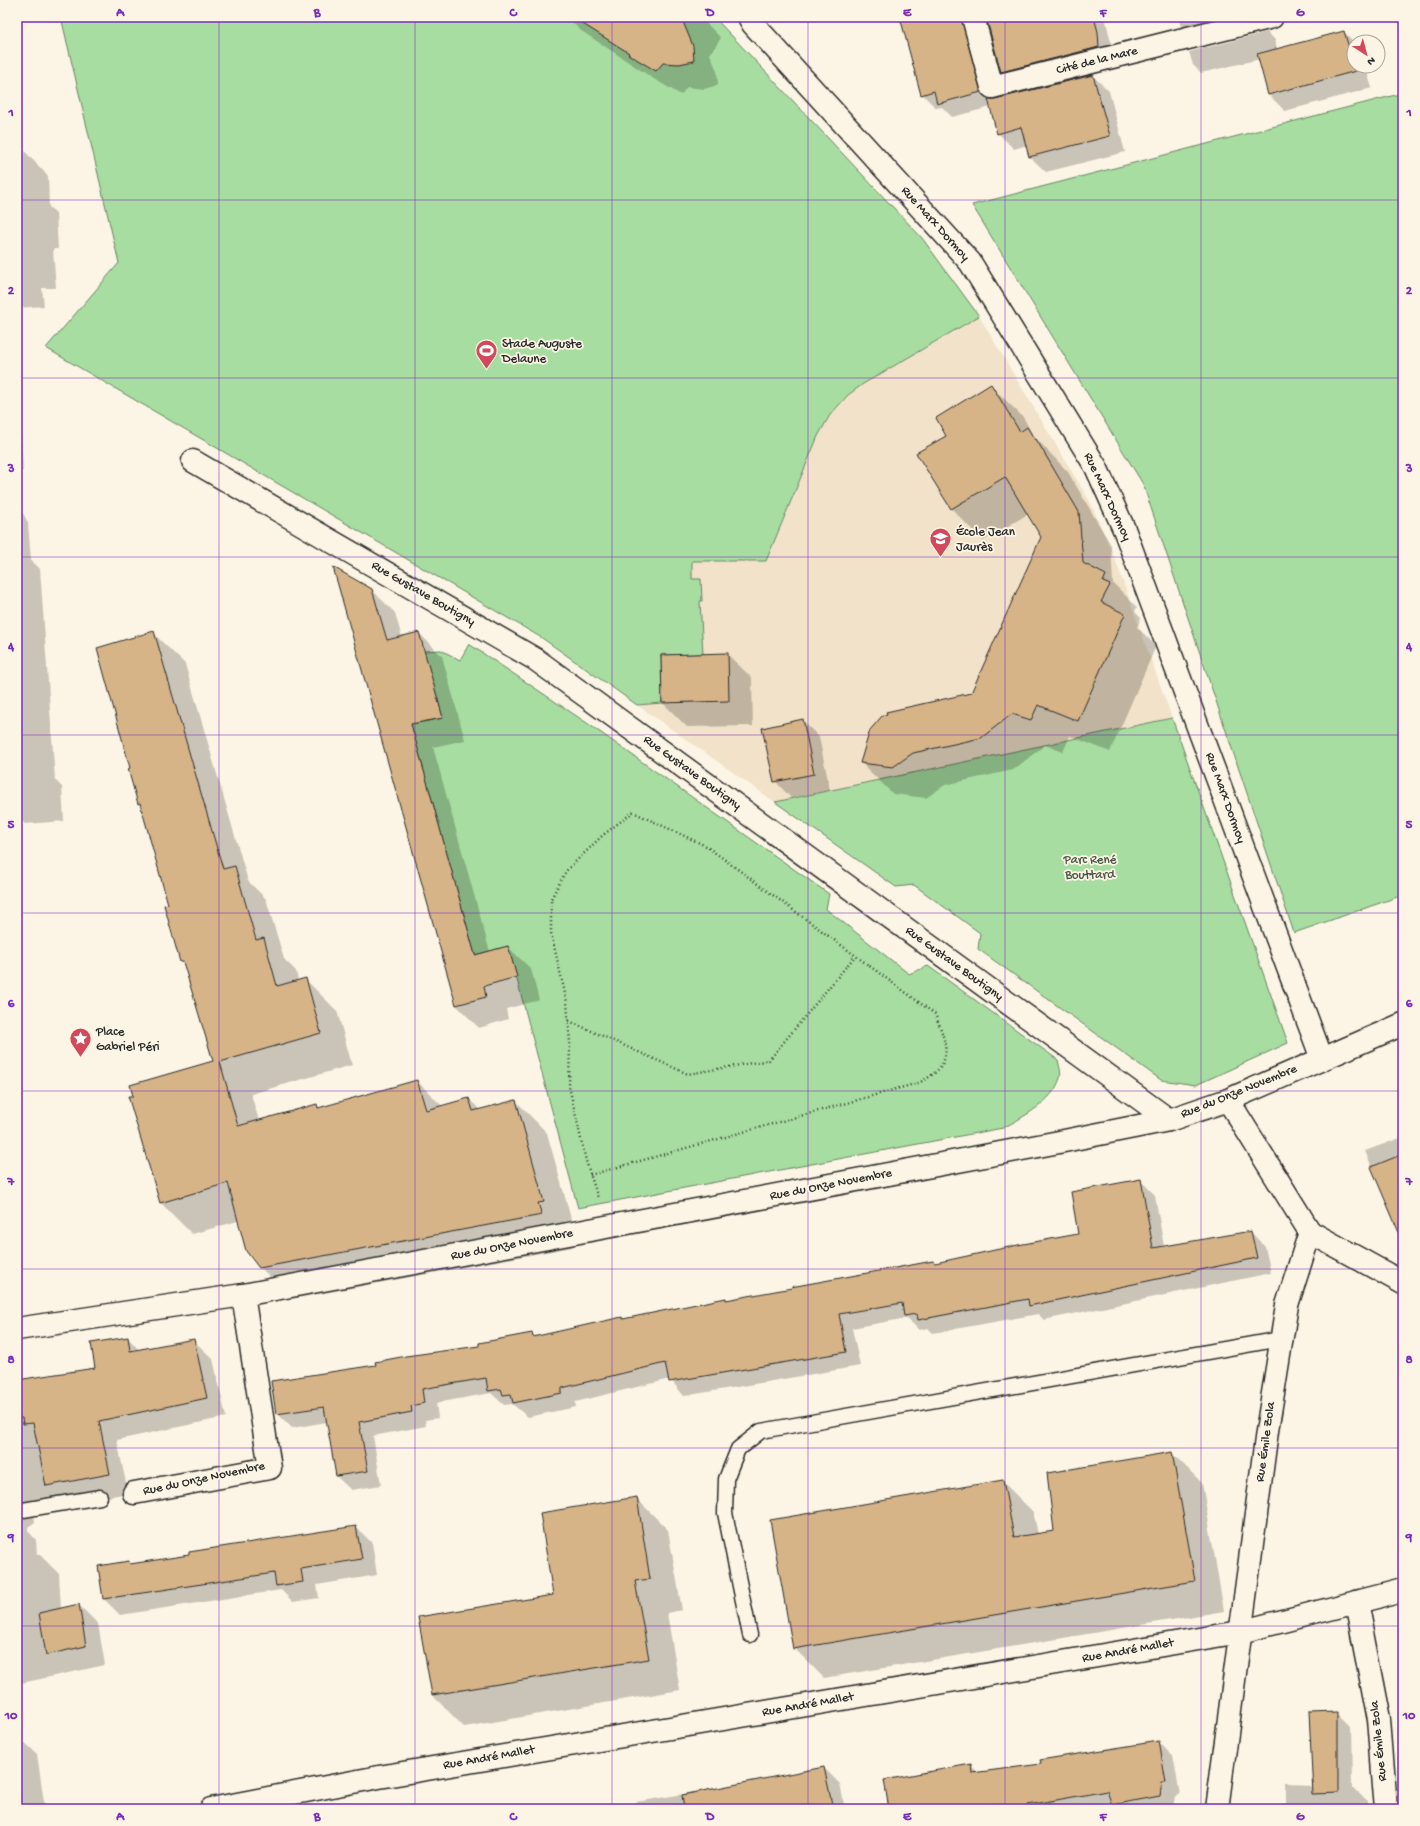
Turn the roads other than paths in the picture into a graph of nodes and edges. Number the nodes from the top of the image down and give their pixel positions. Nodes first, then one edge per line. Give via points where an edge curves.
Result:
1 (749, 17) edge
2 (973, 17) edge
3 (1272, 17) edge
4 (193, 461) dead end
5 (1403, 1024) edge
6 (1322, 1059) junction
7 (1228, 1100) junction
8 (1169, 1120) junction
9 (1310, 1232) junction
10 (1403, 1283) edge
11 (243, 1295) junction
12 (17, 1329) edge
13 (1281, 1339) junction
14 (134, 1493) dead end
15 (100, 1497) dead end
16 (17, 1511) edge
17 (1403, 1590) edge
18 (1356, 1602) junction
19 (1240, 1632) junction
20 (750, 1635) dead end
21 (211, 1809) edge
22 (1217, 1809) edge
23 (1386, 1809) edge

1 - 6 street, Rue Marx Dormoy via 758,30 970,262 1096,467 1124,529
2 - 3 street, Cité de la Mare via 992,87
4 - 8 street, Rue Gustave Boutigny via 535,659
5 - 6 street, Rue du Onze Novembre
6 - 7 street, Rue du Onze Novembre
7 - 8 street, Rue du Onze Novembre
7 - 9 street
8 - 11 street, Rue du Onze Novembre
9 - 10 street
9 - 13 street, Rue Émile Zola via 1287,1305
11 - 12 street, Rue du Onze Novembre
11 - 14 street, Rue du Onze Novembre via 270,1468
13 - 19 street, Rue Émile Zola
13 - 20 lane via 761,1431 738,1450 726,1479 725,1513
15 - 16 lane
17 - 18 street, Rue André Mallet
18 - 19 street, Rue André Mallet
18 - 23 street, Rue Émile Zola via 1378,1720
19 - 21 street, Rue André Mallet via 379,1777
19 - 22 street, Rue Émile Zola

